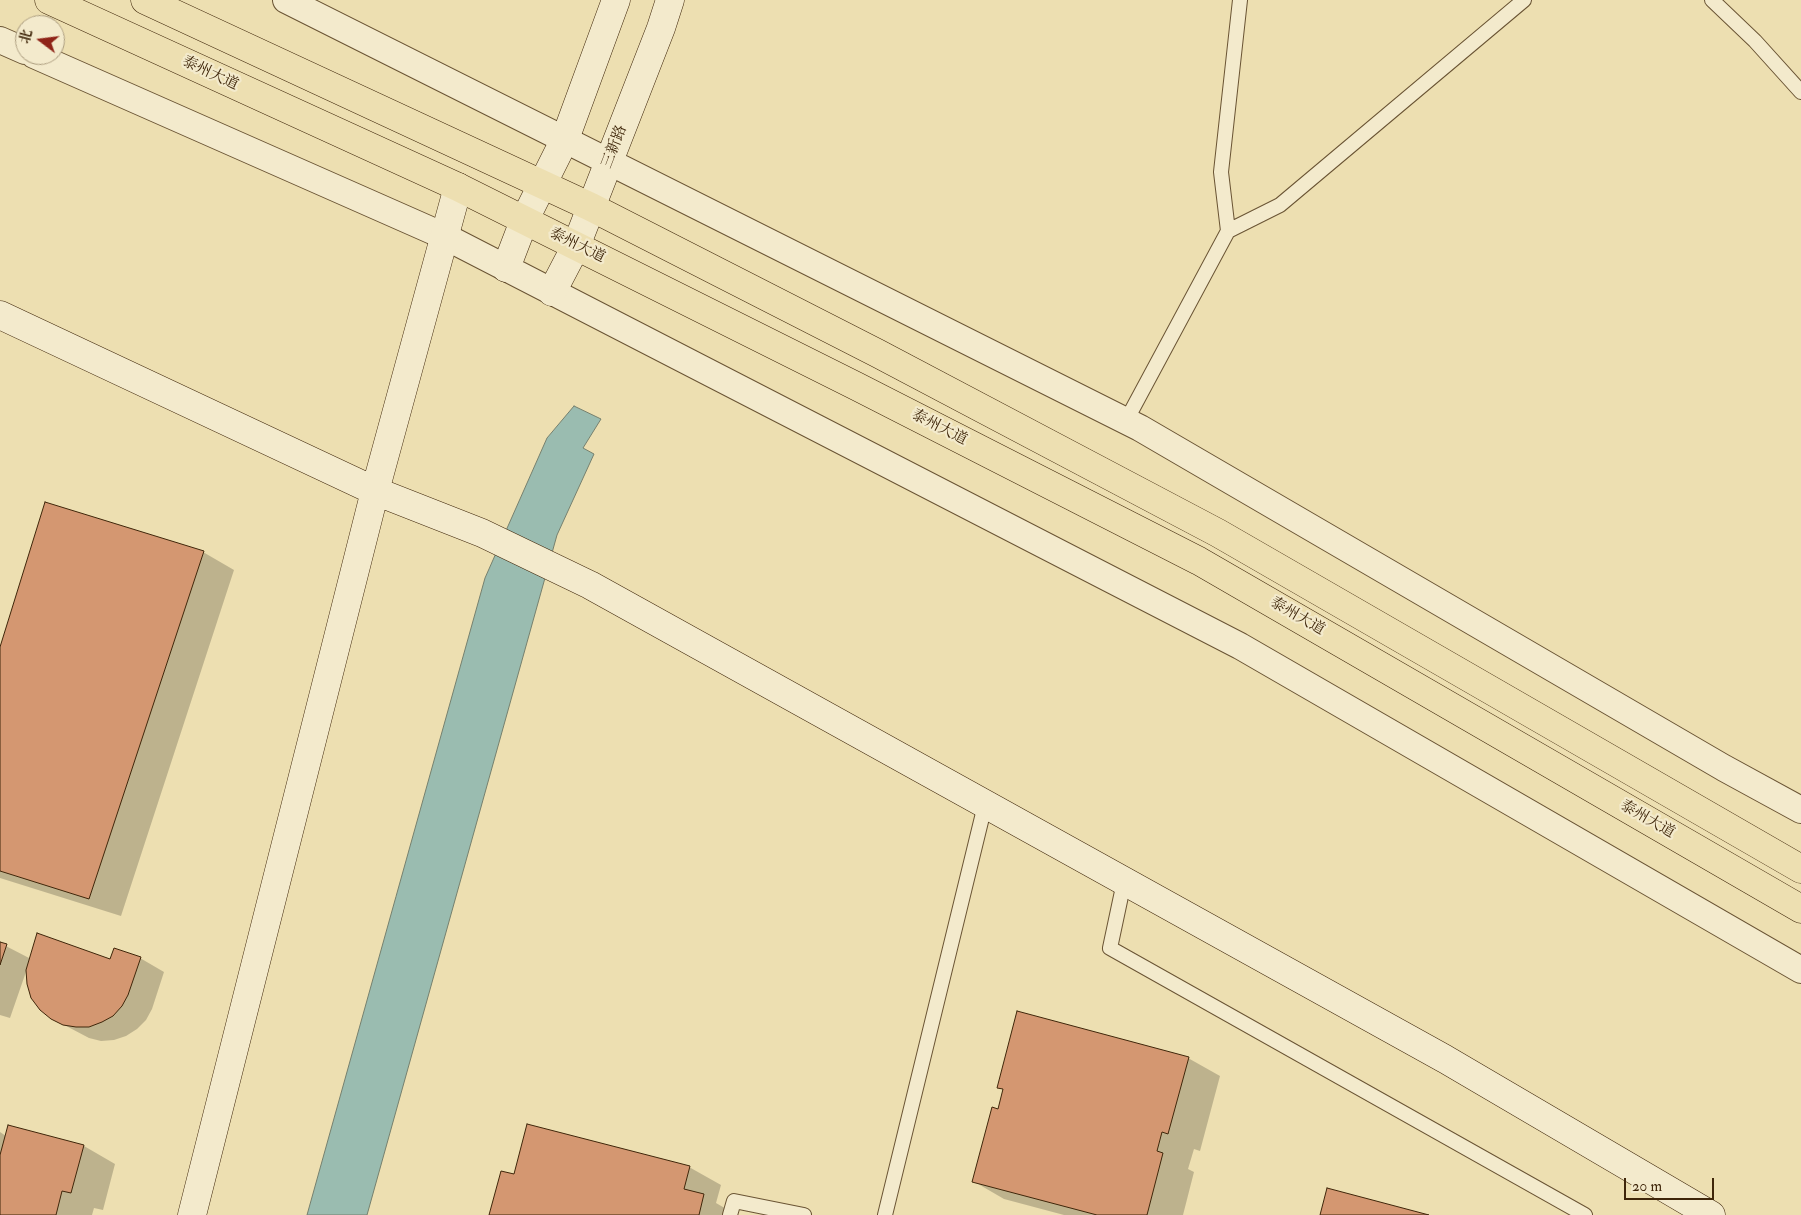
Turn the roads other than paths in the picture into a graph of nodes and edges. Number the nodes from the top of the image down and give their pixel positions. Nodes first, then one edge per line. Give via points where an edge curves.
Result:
1 (49, 0) edge
2 (145, 0) edge
3 (286, 0) edge
4 (616, 0) edge
5 (670, 0) edge
6 (1240, 0) edge
7 (1524, 0) edge
8 (1712, 0) edge
9 (0, 40) edge
10 (15, 47) edge
11 (57, 65) edge
12 (1801, 92) edge
13 (565, 139) junction
14 (609, 161) junction
15 (541, 184) junction
16 (458, 187) junction
17 (591, 207) junction
18 (524, 220) junction
19 (1228, 231) junction
20 (444, 236) junction
21 (576, 246) junction
22 (506, 268) junction
23 (552, 292) junction
24 (0, 315) edge
25 (1126, 421) junction
26 (375, 491) junction
27 (984, 805) junction
28 (1801, 810) edge
29 (1801, 869) edge
30 (1124, 882) junction
31 (1801, 909) edge
32 (1801, 970) edge
33 (192, 1215) edge
34 (730, 1215) edge
35 (804, 1215) edge
36 (885, 1215) edge
37 (1585, 1215) edge
38 (1711, 1215) edge

1 - 16 highway, 泰州大道
2 - 15 highway
3 - 13 street
4 - 13 street
5 - 14 street, 三新路
6 - 19 lane via 1221,172
7 - 19 lane via 1280,205
8 - 12 lane
9 - 10 street
11 - 20 street
13 - 14 street
13 - 15 street
14 - 17 street, 三新路
14 - 25 street
15 - 17 highway
15 - 18 street
16 - 18 highway, 泰州大道
16 - 20 street
17 - 21 street, 三新路
17 - 29 highway via 1218,533
18 - 21 highway, 泰州大道
18 - 22 street
19 - 25 lane
20 - 22 street
20 - 26 street
21 - 23 street, 三新路
21 - 31 highway, 泰州大道 via 1199,561
22 - 23 street
23 - 32 street via 1240,646
24 - 26 street
25 - 28 street
26 - 27 street via 482,532 590,586
26 - 33 street
27 - 30 street
27 - 36 lane
30 - 37 lane via 1110,948
30 - 38 street via 1445,1059
34 - 35 lane via 734,1201

